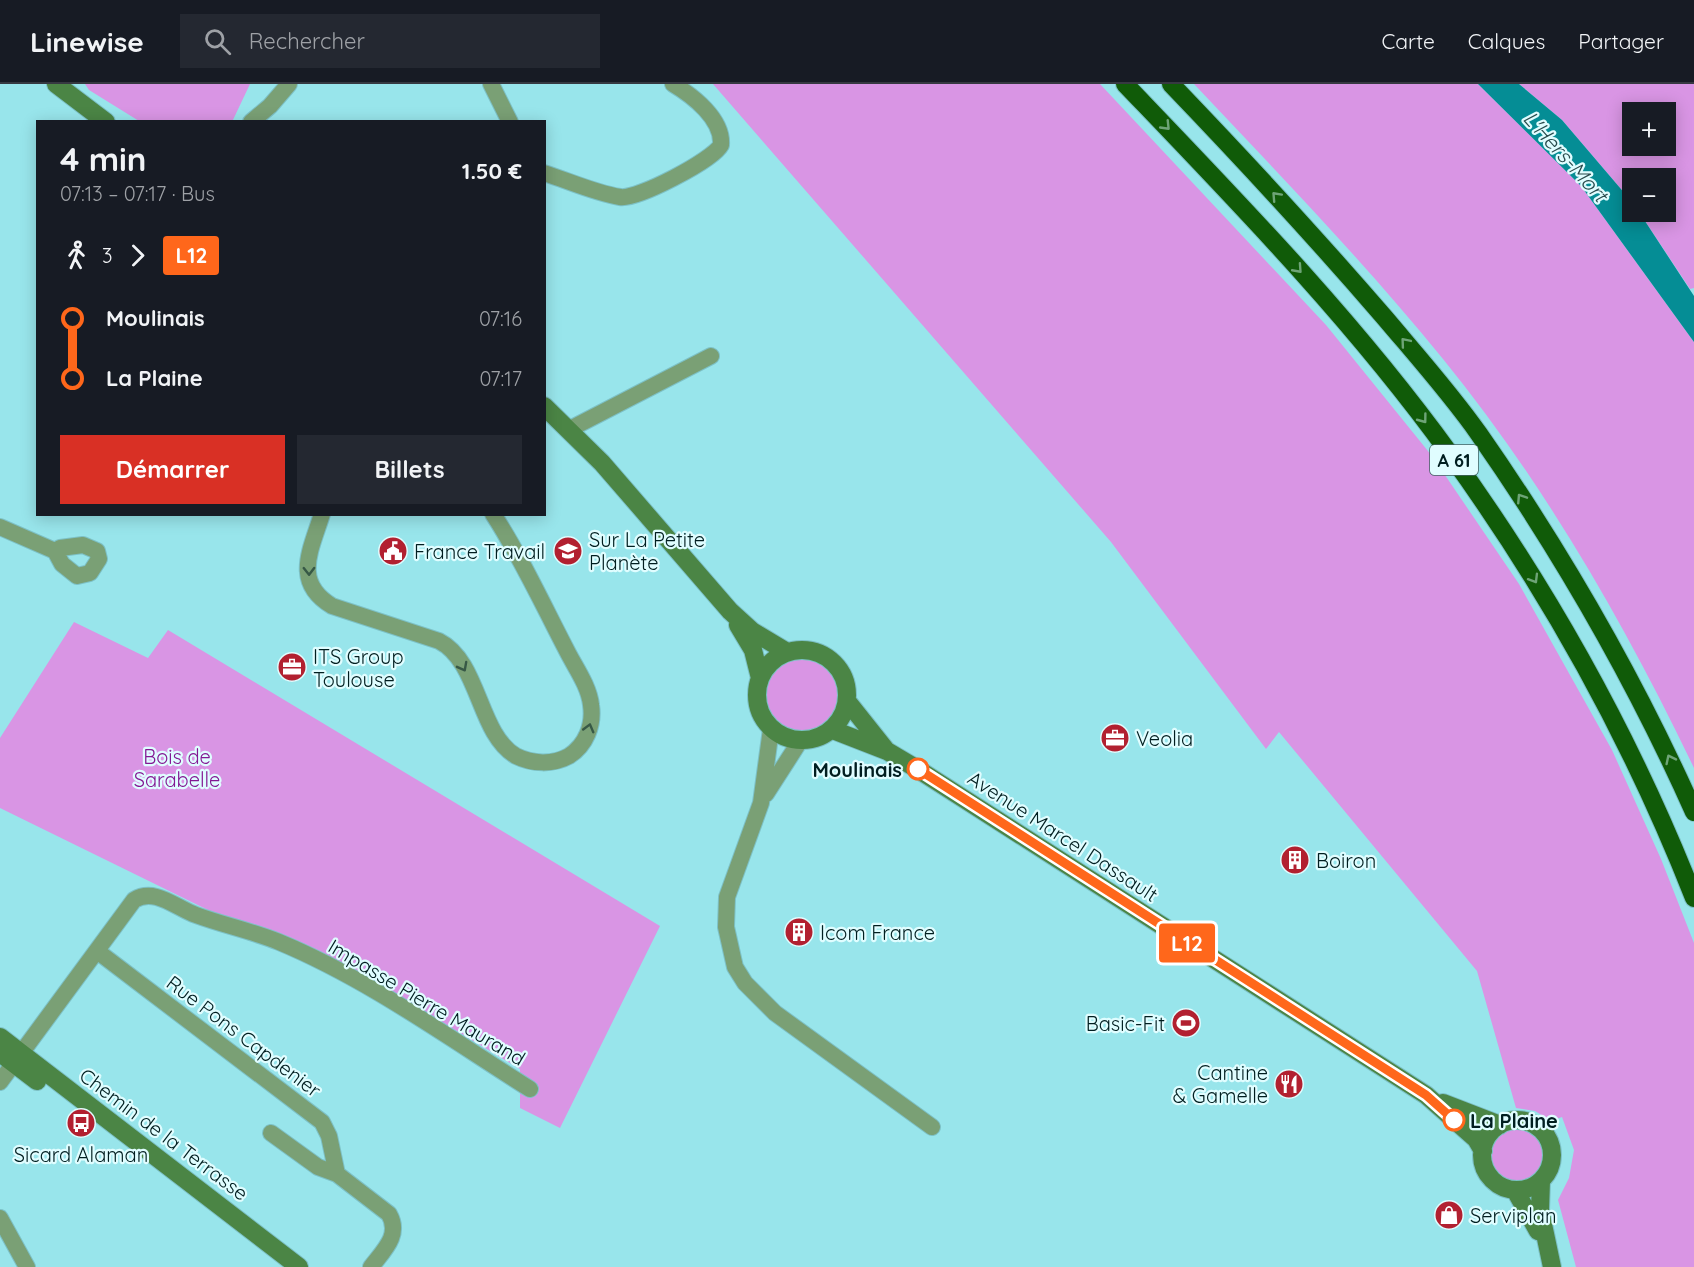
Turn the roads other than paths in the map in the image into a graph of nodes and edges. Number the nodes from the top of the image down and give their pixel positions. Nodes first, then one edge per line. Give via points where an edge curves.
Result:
1 (56, 84) edge
2 (289, 84) edge
3 (491, 84) edge
4 (672, 84) edge
5 (1125, 84) edge
6 (1171, 84) edge
7 (267, 114) edge
8 (103, 120) edge
9 (509, 120) edge
10 (546, 174) edge
11 (711, 356) dead end
12 (546, 408) edge
13 (570, 429) junction
14 (321, 516) edge
15 (494, 516) edge
16 (0, 527) edge
17 (54, 551) dead end
18 (730, 611) junction
19 (787, 652) junction
20 (760, 678) junction
21 (848, 701) junction
22 (771, 729) junction
23 (832, 730) junction
24 (800, 741) junction
25 (887, 751) junction
26 (761, 803) junction
27 (1694, 812) edge
28 (1694, 898) edge
29 (97, 951) junction
30 (0, 1037) edge
31 (12, 1057) edge
32 (0, 1082) edge
33 (530, 1089) dead end
34 (1426, 1095) junction
35 (1500, 1125) junction
36 (932, 1127) dead end
37 (271, 1132) dead end
38 (1483, 1151) junction
39 (337, 1174) junction
40 (1541, 1181) junction
41 (1515, 1190) junction
42 (0, 1218) edge
43 (1546, 1249) junction
44 (27, 1267) edge
45 (282, 1267) edge
46 (299, 1267) edge
47 (371, 1267) edge
48 (1552, 1267) edge

1 - 8 street
2 - 7 street
3 - 9 street
4 - 10 street via 711,117 720,133 721,145 715,154 634,196 619,197
5 -> 28 highway, A 61 via 1340,315 1449,453 1515,548 1589,675 1655,805
27 -> 6 highway, A 61 via 1601,627 1478,433 1327,250
11 - 13 street
12 - 13 street, Avenue Marcel Dassault
13 - 18 street, Avenue Marcel Dassault
14 -> 15 street via 306,571 318,597 332,606 444,644 459,659 498,737 510,752 526,760 554,762 567,757 585,739 591,722 591,704
16 - 17 street
18 - 19 street, Avenue Marcel Dassault via 752,631
18 - 20 street, Avenue Marcel Dassault via 753,651
19 - 20 street via 766,667
19 - 21 street, Avenue Marcel Dassault via 813,651 828,658 840,670
20 - 22 street, Avenue Marcel Dassault via 757,705
21 - 23 street via 843,717
21 - 25 street, Avenue Marcel Dassault
22 - 24 street via 784,738
22 - 26 street
23 - 24 street via 818,739
23 - 25 street, Avenue Marcel Dassault
24 - 26 street
25 - 34 street, Avenue Marcel Dassault
26 - 36 street via 727,897 726,927 735,967 775,1013
29 - 31 street
29 - 33 street, Impasse Pierre Maurand via 134,900 152,894 195,915 279,942 359,982
29 - 39 street, Rue Pons Capdenier via 322,1122
30 - 31 street, Chemin de la Terrasse
31 - 32 street
31 - 45 street, Chemin de la Terrasse
31 - 46 street, Chemin de la Terrasse
34 - 35 street, Avenue Marcel Dassault
34 - 38 street, Avenue Marcel Dassault via 1476,1139
35 - 38 street via 1487,1138
35 - 40 street, Avenue Marcel Dassault via 1521,1120 1532,1123 1548,1138 1552,1161
37 - 39 street via 318,1167
38 - 41 street, Avenue Marcel Dassault via 1485,1171 1503,1187
39 - 47 street via 389,1214 394,1223 394,1235
40 - 41 street
40 - 43 street, Avenue Marcel Dassault via 1540,1210
41 - 43 street, Avenue Marcel Dassault
42 - 44 street
43 - 48 street, Avenue Marcel Dassault

